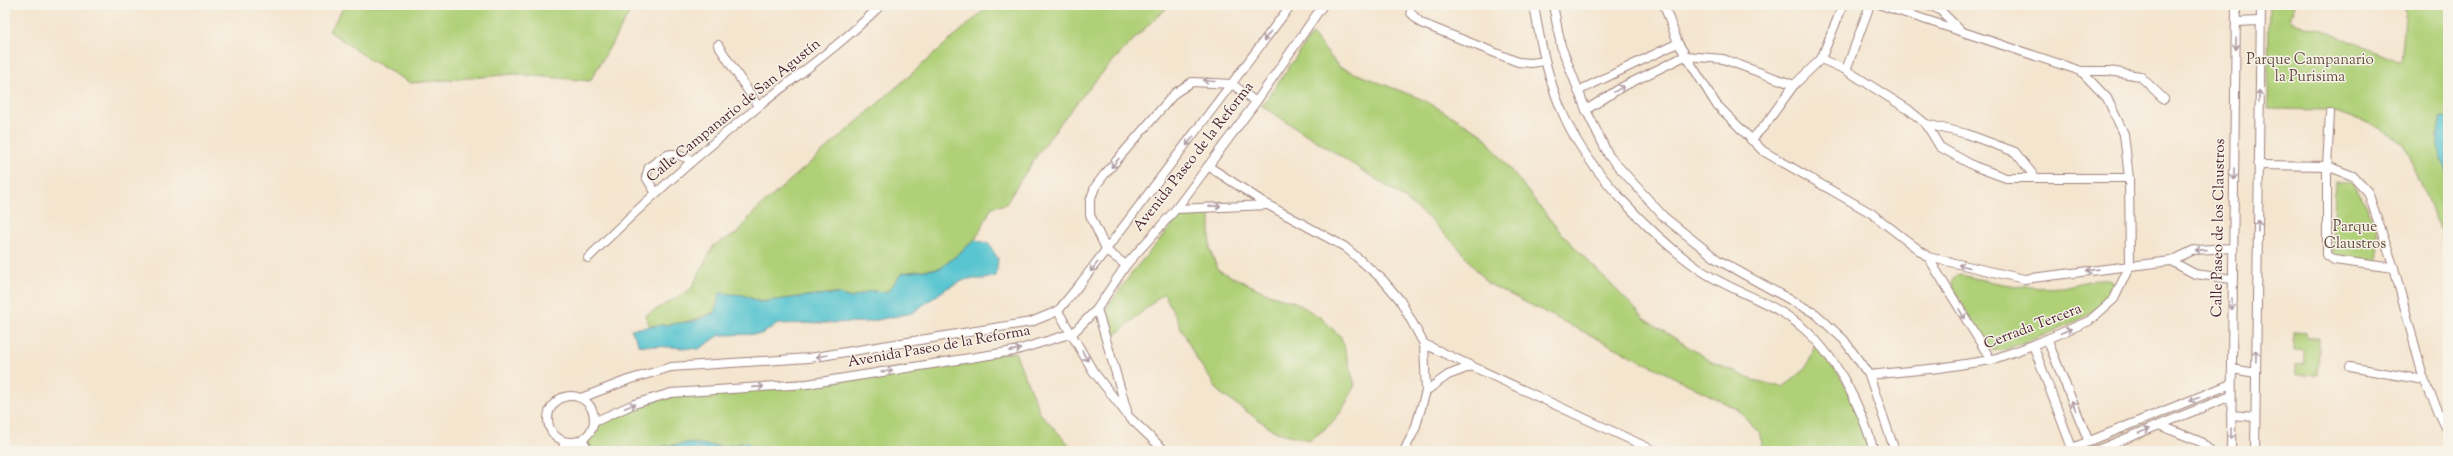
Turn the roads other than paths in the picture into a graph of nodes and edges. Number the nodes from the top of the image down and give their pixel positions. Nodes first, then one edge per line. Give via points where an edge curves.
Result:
1 (1290, 5) edge
2 (1322, 5) edge
3 (1410, 5) edge
4 (1534, 5) edge
5 (1553, 5) edge
6 (1664, 5) edge
7 (1843, 5) edge
8 (1870, 5) edge
9 (1881, 5) edge
10 (1929, 5) edge
11 (2236, 5) edge
12 (2261, 5) edge
13 (877, 7) edge
14 (2260, 21) junction
15 (2236, 22) junction
16 (1962, 32) junction
17 (1678, 43) junction
18 (718, 45) dead end
19 (1684, 56) junction
20 (1821, 59) junction
21 (1545, 61) junction
22 (1846, 70) junction
23 (2081, 71) junction
24 (1232, 84) junction
25 (1794, 85) junction
26 (1578, 91) junction
27 (2164, 99) dead end
28 (1256, 102) junction
29 (758, 106) junction
30 (1586, 110) junction
31 (2330, 113) dead end
32 (1926, 124) junction
33 (1751, 140) junction
34 (692, 161) junction
35 (2258, 165) junction
36 (1208, 166) junction
37 (2327, 166) junction
38 (2035, 177) junction
39 (2129, 178) junction
40 (655, 192) junction
41 (1268, 205) junction
42 (1176, 209) junction
43 (2233, 248) junction
44 (1107, 251) junction
45 (1928, 256) junction
46 (588, 258) dead end
47 (2171, 262) junction
48 (1126, 265) junction
49 (2130, 265) junction
50 (2394, 268) junction
51 (2232, 279) junction
52 (1097, 309) junction
53 (1058, 311) junction
54 (1073, 333) junction
55 (2047, 339) junction
56 (1424, 344) junction
57 (2033, 345) junction
58 (1991, 360) junction
59 (1472, 366) junction
60 (2350, 368) dead end
61 (2232, 369) junction
62 (2256, 373) junction
63 (1869, 375) junction
64 (2424, 380) junction
65 (2231, 384) junction
66 (1426, 391) junction
67 (2231, 396) junction
68 (581, 398) junction
69 (2231, 415) junction
70 (1129, 417) junction
71 (2255, 417) junction
72 (594, 422) junction
73 (2159, 425) junction
74 (2124, 428) junction
75 (2448, 432) edge
76 (2127, 438) junction
77 (582, 440) junction
78 (564, 442) junction
79 (2089, 442) junction
80 (2069, 450) edge
81 (563, 451) edge
82 (590, 451) edge
83 (1165, 451) edge
84 (1404, 451) edge
85 (1655, 451) edge
86 (1874, 451) edge
87 (1895, 451) edge
88 (2095, 451) edge
89 (2210, 451) edge
90 (2231, 451) edge
91 (2255, 451) edge

1 -> 24 street, Avenida Paseo de la Reforma
2 - 28 street, Avenida Paseo de la Reforma
3 - 21 street via 1412,13 1421,23 1518,62 1531,64
4 - 21 street
5 - 26 street via 1561,46
6 - 17 street
7 - 20 street
8 - 22 street
9 - 16 street
10 - 16 street via 1940,10
11 - 15 street, Calle Paseo de los Claustros
12 - 14 street
13 - 29 street, Calle Campanario de San Agustín via 821,60
14 - 15 street
35 -> 14 street
15 -> 43 street, Calle Paseo de los Claustros
16 - 23 street
17 - 19 street
17 - 26 street
18 - 29 street
19 - 25 street via 1724,59
30 -> 19 street via 1622,87
19 - 33 street via 1716,104
20 - 22 street
20 - 25 street
21 - 86 street via 1564,116 1579,145 1633,214 1697,268 1797,322 1816,340 1846,386 1867,427
22 - 32 street via 1909,110
23 - 27 street via 2109,71 2140,76
23 - 39 street via 2107,98 2124,134
24 - 28 street
24 -> 44 street, Avenida Paseo de la Reforma
24 -> 44 street via 1192,82 1175,93 1095,187 1090,201 1090,215
25 - 33 street
26 - 30 street
28 - 36 street, Avenida Paseo de la Reforma
29 - 34 street, Calle Campanario de San Agustín
30 - 63 street via 1609,156 1664,217 1718,260 1816,314 1844,340
31 - 37 street
32 - 38 street via 1967,134 2015,152
32 - 38 street via 1940,147 1974,166 2006,178
33 - 45 street via 1763,150 1871,213
34 - 40 street, Calle Campanario de San Agustín
34 - 40 street via 671,153 649,167 646,177
35 - 37 street
62 -> 35 street
36 - 41 street
36 - 42 street, Avenida Paseo de la Reforma
37 - 50 street via 2353,176 2368,192
37 - 50 street via 2329,259
38 - 39 street
39 - 49 street
40 - 46 street, Calle Campanario de San Agustín
42 -> 41 street
41 - 56 street via 1345,248 1383,280 1410,316
42 - 48 street, Avenida Paseo de la Reforma
43 -> 47 street via 2194,250
43 - 51 street, Calle Paseo de los Claustros
44 - 48 street
44 -> 53 street, Avenida Paseo de la Reforma
49 -> 45 street via 2024,279
45 -> 58 street
47 - 49 street
47 - 51 street via 2195,274
48 - 52 street, Avenida Paseo de la Reforma
55 -> 49 street, Cerrada Tercera via 2098,315 2114,299
50 - 64 street
51 -> 61 street, Calle Paseo de los Claustros
52 - 54 street, Avenida Paseo de la Reforma
52 - 70 street via 1115,378
53 - 54 street
53 -> 68 street, Avenida Paseo de la Reforma via 1031,322 809,358 671,367
54 -> 70 street via 1093,371
72 -> 54 street, Avenida Paseo de la Reforma via 634,404 671,393 807,384 1014,351
55 - 57 street, Cerrada Tercera
79 -> 55 street
56 - 59 street
56 - 66 street
57 - 58 street, Cerrada Tercera
57 - 80 street
58 - 63 street, Cerrada Tercera
59 - 66 street via 1448,375
59 - 85 street
60 - 64 street
61 - 62 street
61 - 65 street, Calle Paseo de los Claustros
62 - 71 street
63 - 87 street
64 - 75 street
65 - 67 street, Calle Paseo de los Claustros
65 -> 74 street
66 - 84 street via 1415,429
67 - 69 street, Calle Paseo de los Claustros
67 - 73 street
68 - 72 street via 589,404
68 - 78 street via 564,397 549,411 550,431
69 - 71 street
69 -> 90 street, Calle Paseo de los Claustros
70 - 83 street
71 - 91 street
72 - 77 street via 590,432
76 -> 73 street
73 - 89 street via 2201,442
74 - 76 street
74 - 79 street
76 - 88 street
77 - 78 street
77 - 82 street
78 - 81 street
79 - 80 street

